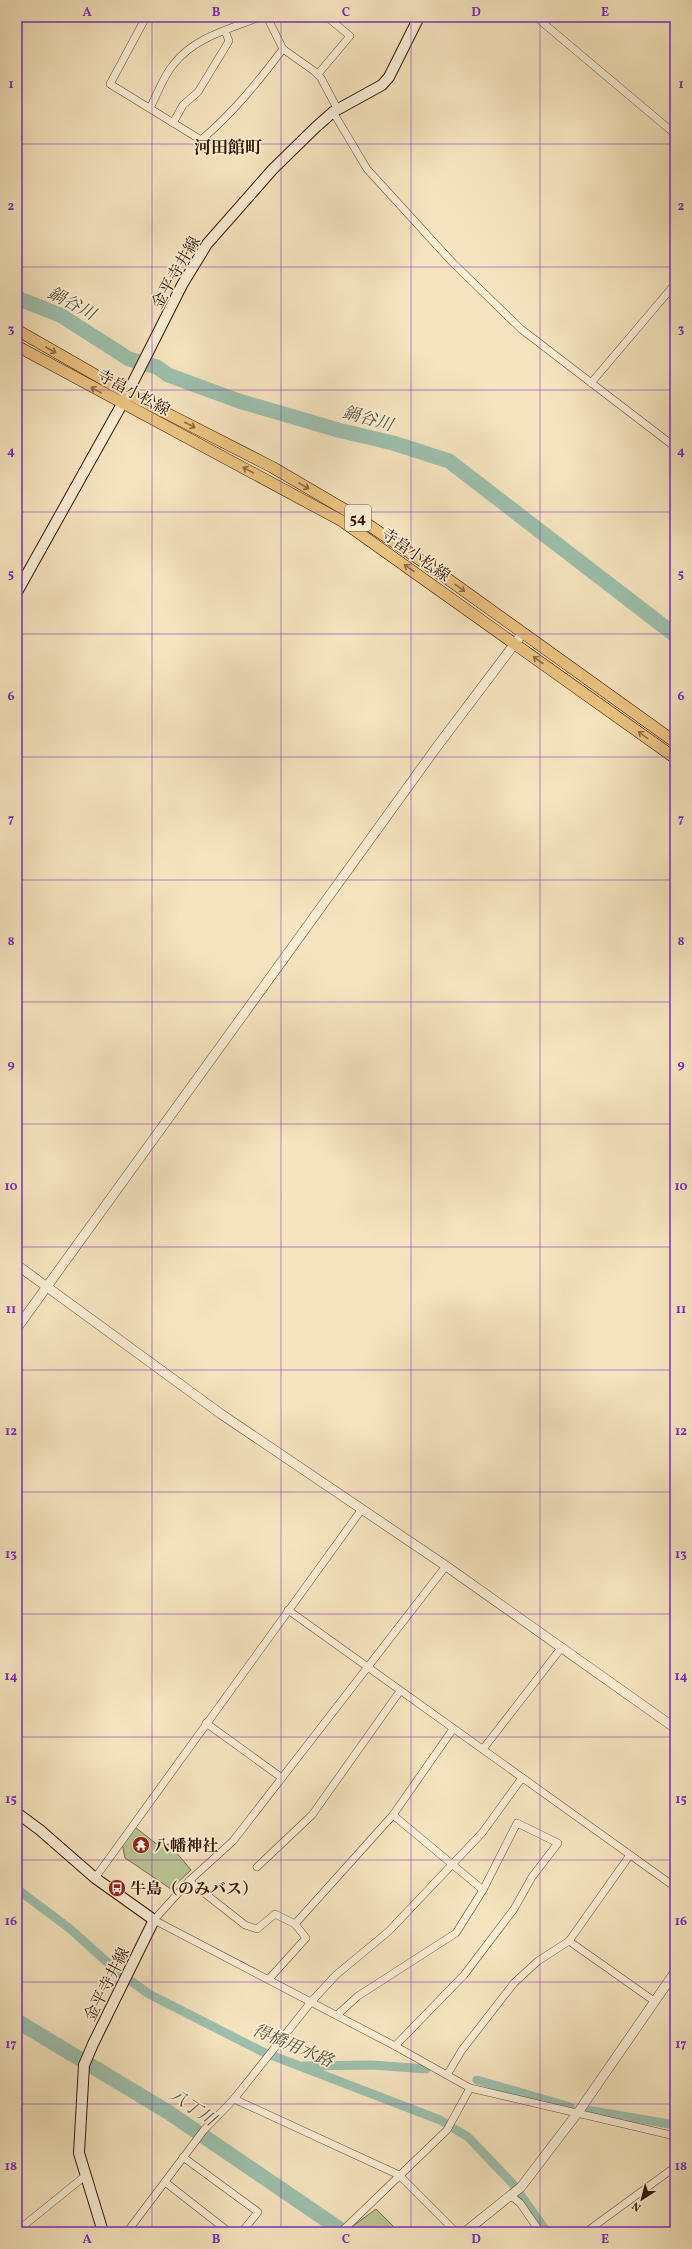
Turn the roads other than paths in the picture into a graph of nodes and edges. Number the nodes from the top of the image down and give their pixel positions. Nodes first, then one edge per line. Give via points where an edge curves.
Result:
1 (146, 17) edge
2 (260, 17) edge
3 (267, 17) edge
4 (327, 17) edge
5 (419, 17) edge
6 (536, 17) edge
7 (225, 31) junction
8 (283, 49) junction
9 (318, 74) junction
10 (150, 108) junction
11 (335, 111) junction
12 (173, 122) junction
13 (675, 134) edge
14 (675, 284) edge
15 (17, 330) edge
16 (17, 346) edge
17 (591, 383) junction
18 (127, 393) junction
19 (122, 404) junction
20 (675, 447) edge
21 (17, 592) edge
22 (522, 634) junction
23 (515, 643) junction
24 (675, 742) edge
25 (675, 758) edge
26 (17, 1265) edge
27 (47, 1286) junction
28 (17, 1328) edge
29 (362, 1509) junction
30 (446, 1566) junction
31 (288, 1610) junction
32 (562, 1647) junction
33 (368, 1668) junction
34 (400, 1691) junction
35 (206, 1723) junction
36 (675, 1728) edge
37 (453, 1729) junction
38 (483, 1749) junction
39 (282, 1778) junction
40 (522, 1778) junction
41 (17, 1813) edge
42 (393, 1815) junction
43 (630, 1855) junction
44 (451, 1865) junction
45 (257, 1867) dead end
46 (95, 1878) junction
47 (189, 1882) junction
48 (675, 1887) edge
49 (483, 1890) junction
50 (154, 1920) junction
51 (296, 1924) junction
52 (569, 1941) junction
53 (675, 1972) edge
54 (268, 1979) junction
55 (654, 2001) junction
56 (312, 2002) junction
57 (337, 2015) junction
58 (395, 2046) junction
59 (447, 2075) junction
60 (470, 2088) junction
61 (234, 2099) junction
62 (580, 2110) junction
63 (675, 2136) edge
64 (183, 2157) junction
65 (675, 2167) edge
66 (399, 2175) junction
67 (85, 2176) junction
68 (165, 2182) junction
69 (515, 2192) junction
70 (17, 2231) edge
71 (103, 2232) edge
72 (127, 2232) edge
73 (229, 2232) edge
74 (242, 2232) edge
75 (342, 2232) edge
76 (456, 2232) edge
77 (465, 2232) edge
78 (540, 2232) edge
79 (586, 2232) edge

1 - 10 street via 110,84
2 - 7 street
3 - 8 street
4 - 9 street via 350,36
5 - 11 main road, 金平寺井線 via 389,77 382,85
6 - 13 street
7 - 10 street via 218,31 193,47 173,65
7 - 12 street via 230,41 198,92 183,105
8 - 9 street
8 - 12 street via 245,99 201,140
9 - 11 street
10 - 12 street
11 - 17 street via 367,169 425,234 521,329
11 - 18 main road, 金平寺井線 via 273,169 207,244 182,285
14 - 17 street
15 -> 18 main road, 寺畠小松線 / 54
19 -> 16 main road, 寺畠小松線 / 54
17 - 20 street
18 - 19 main road, 金平寺井線
18 -> 22 main road, 寺畠小松線 / 54 via 272,467 333,503 438,572
19 - 21 main road, 金平寺井線
23 -> 19 main road, 寺畠小松線 / 54 via 342,521
22 - 23 street
22 - 24 main road, 寺畠小松線 / 54
25 -> 23 main road, 寺畠小松線 / 54
23 - 27 street via 436,748
26 - 27 street
27 - 28 street
27 - 29 street via 221,1414
29 - 30 street
29 - 31 street
30 - 32 street
30 - 33 street
31 - 33 street
31 - 35 street
32 - 36 street
32 - 38 street
33 - 34 street
33 - 39 street
34 - 37 street
34 - 45 street via 312,1815
35 - 39 street
35 - 46 street
37 - 38 street
37 - 42 street
38 - 40 street
39 - 47 street via 233,1841
40 - 43 street
40 - 44 street via 482,1833
41 - 46 main road
42 - 44 street
42 - 51 street
43 - 48 street
43 - 52 street
44 - 49 street
44 - 56 street via 388,1931 336,1975
46 - 50 main road
47 - 50 street
47 - 51 street via 245,1925 257,1929 275,1914
49 - 57 street via 456,1933 358,1996
49 - 58 street via 517,1823 558,1843 532,1877 514,1909 464,1975
50 - 54 street
50 - 67 main road, 金平寺井線 via 84,2065 79,2153
51 - 54 street via 306,1938
52 - 55 street
52 - 59 street via 538,1961 514,1983 462,2050
53 - 55 street
54 - 56 street
55 - 62 street
56 - 57 street
56 - 61 street
57 - 58 street
58 - 59 street
59 - 60 street
60 - 62 street
60 - 66 street via 446,2130
61 - 64 street via 204,2130
61 - 66 street
62 - 63 street
62 - 69 street
64 - 68 street
64 - 74 street via 258,2212
65 - 79 street
66 - 75 street
66 - 76 street
67 - 70 street
67 - 71 main road, 金平寺井線
68 - 72 street
68 - 73 street
69 - 77 street
69 - 78 street

